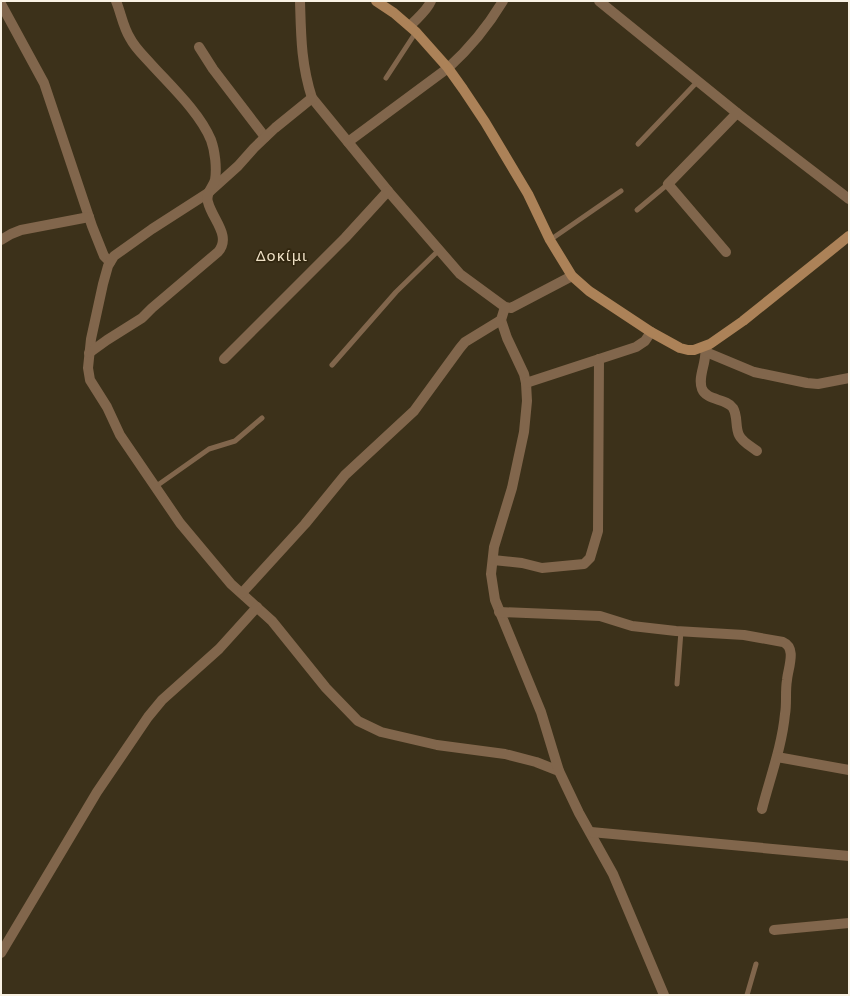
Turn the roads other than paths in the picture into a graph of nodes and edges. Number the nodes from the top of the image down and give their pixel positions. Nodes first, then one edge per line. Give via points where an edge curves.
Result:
1 (116, 1) edge
2 (300, 1) edge
3 (376, 1) edge
4 (430, 1) edge
5 (503, 1) edge
6 (599, 1) edge
7 (1, 4) edge
8 (413, 29) junction
9 (199, 47) dead end
10 (448, 68) junction
11 (386, 78) dead end
12 (698, 81) junction
13 (312, 98) junction
14 (737, 113) junction
15 (265, 137) junction
16 (348, 142) junction
17 (638, 144) dead end
18 (668, 184) junction
19 (388, 191) junction
20 (621, 191) dead end
21 (208, 193) junction
22 (849, 199) edge
23 (637, 210) dead end
24 (89, 217) junction
25 (849, 236) edge
26 (1, 240) edge
27 (550, 240) junction
28 (439, 250) junction
29 (726, 252) dead end
30 (110, 262) junction
31 (572, 276) junction
32 (505, 307) junction
33 (501, 320) junction
34 (652, 332) junction
35 (706, 349) junction
36 (89, 352) junction
37 (599, 358) junction
38 (224, 359) dead end
39 (332, 365) dead end
40 (849, 378) edge
41 (526, 383) junction
42 (262, 418) dead end
43 (757, 451) dead end
44 (155, 487) junction
45 (492, 560) junction
46 (242, 593) junction
47 (257, 607) junction
48 (499, 612) junction
49 (682, 631) junction
50 (677, 684) dead end
51 (777, 757) junction
52 (849, 770) edge
53 (559, 771) junction
54 (762, 809) dead end
55 (591, 832) junction
56 (849, 856) edge
57 (849, 923) edge
58 (774, 930) dead end
59 (1, 953) edge
60 (756, 964) dead end
61 (664, 995) edge
62 (746, 995) edge

1 - 21 street via 130,38 139,51 206,128 214,155 214,180
2 - 13 street via 302,55
3 - 8 street
4 - 8 street
5 - 10 street via 462,55
6 - 12 street
7 - 24 street via 44,83
8 - 10 street
8 - 11 lane
9 - 15 street
10 - 16 street
10 - 27 street via 502,149 528,194
12 - 14 street
12 - 17 lane
13 - 15 street
13 - 16 street
14 - 18 street
14 - 22 street
15 - 21 street
16 - 19 street
18 - 23 lane
18 - 29 street
19 - 28 street
19 - 38 street via 345,238
20 - 27 lane
21 - 30 street via 165,220 114,256
21 - 36 street via 209,207 223,234 220,250 142,318
24 - 26 street via 21,230
24 - 30 street via 104,256
25 - 35 street
27 - 31 street
28 - 32 street via 460,274
28 - 39 lane via 396,292
30 - 36 street
31 - 32 street via 518,306
31 - 34 street via 589,291
32 - 33 street
33 - 41 street
33 - 46 street via 465,342 414,411 345,475 305,524
34 - 35 street via 686,350
34 - 37 street via 638,346
35 - 40 street via 754,372 807,383 818,384
35 - 43 street via 701,381 704,392 732,406 739,435
36 - 44 street via 90,380 120,435
37 - 41 street
37 - 45 street via 598,531 590,558 584,564 542,568
41 - 45 street via 523,439
42 - 44 lane via 236,441 210,449
44 - 46 street via 180,523
45 - 48 street via 492,588
46 - 47 street
47 - 53 street via 272,621 344,708 367,726 413,740 505,754
47 - 59 street via 219,649 162,700 148,717 97,792
48 - 49 street via 600,616 632,626
48 - 53 street via 541,712
49 - 50 lane
49 - 51 street via 744,635 782,642 790,647 786,715
51 - 52 street
51 - 54 street
53 - 55 street
55 - 56 street
55 - 61 street via 616,881
57 - 58 street
60 - 62 lane

